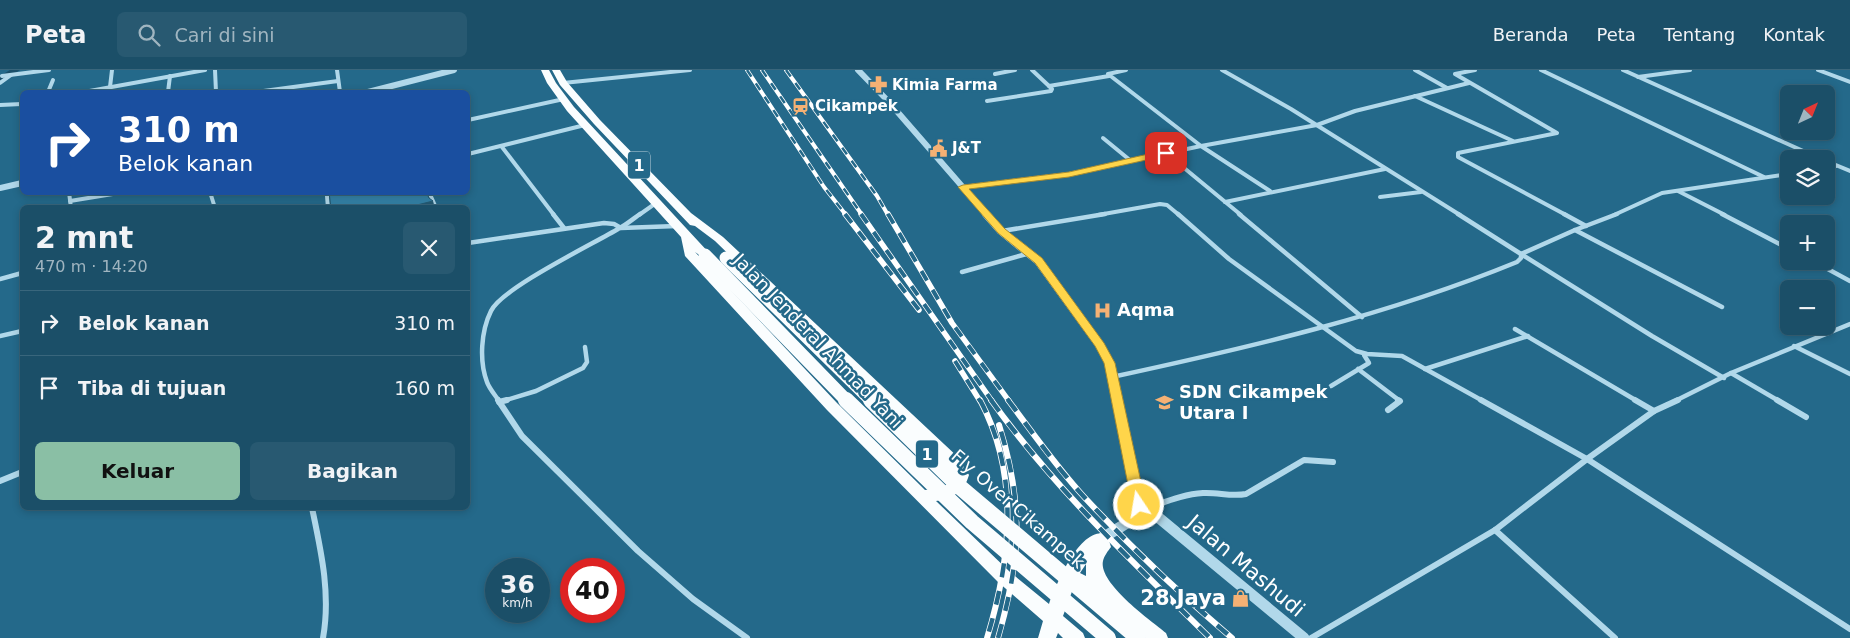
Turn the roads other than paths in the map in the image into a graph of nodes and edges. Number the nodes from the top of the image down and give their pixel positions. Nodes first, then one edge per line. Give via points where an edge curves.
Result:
1 (20, 70) edge
2 (49, 70) edge
3 (112, 70) edge
4 (206, 70) edge
5 (215, 70) edge
6 (337, 70) edge
7 (454, 70) edge
8 (544, 70) edge
9 (556, 70) edge
10 (690, 70) edge
11 (858, 70) edge
12 (1015, 70) edge
13 (1032, 70) edge
14 (1126, 70) edge
15 (1222, 70) edge
16 (1415, 70) edge
17 (1475, 70) edge
18 (1541, 70) edge
19 (1622, 70) edge
20 (1690, 70) edge
21 (1818, 70) edge
22 (11, 73) edge
23 (995, 74) dead end
24 (2, 76) edge
25 (170, 76) junction
26 (1109, 76) junction
27 (1638, 77) junction
28 (53, 80) dead end
29 (338, 81) junction
30 (1850, 82) edge
31 (0, 83) edge
32 (563, 83) junction
33 (1469, 83) junction
34 (1049, 86) junction
35 (110, 87) junction
36 (1447, 88) junction
37 (49, 90) edge
38 (94, 90) edge
39 (168, 90) edge
40 (216, 90) edge
41 (271, 90) edge
42 (340, 90) edge
43 (376, 90) edge
44 (1415, 96) junction
45 (564, 99) junction
46 (987, 101) dead end
47 (20, 104) edge
48 (0, 106) edge
49 (470, 120) edge
50 (586, 125) junction
51 (1316, 125) junction
52 (1104, 138) dead end
53 (1514, 141) junction
54 (1201, 146) junction
55 (502, 147) junction
56 (1801, 150) edge
57 (1166, 153) junction
58 (470, 154) edge
59 (1131, 161) junction
60 (1837, 166) edge
61 (1385, 169) junction
62 (1850, 171) edge
63 (1780, 175) edge
64 (1765, 177) junction
65 (20, 183) edge
66 (963, 187) junction
67 (0, 188) edge
68 (1677, 190) junction
69 (1270, 191) junction
70 (1422, 192) junction
71 (70, 195) edge
72 (107, 195) edge
73 (1380, 196) dead end
74 (70, 201) junction
75 (1225, 202) junction
76 (656, 203) junction
77 (71, 205) edge
78 (688, 216) junction
79 (1586, 226) junction
80 (564, 228) junction
81 (621, 228) junction
82 (1575, 230) junction
83 (1001, 231) junction
84 (682, 232) junction
85 (470, 243) edge
86 (1780, 244) edge
87 (1030, 253) junction
88 (1521, 254) junction
89 (726, 258) joint
90 (1830, 270) edge
91 (962, 272) dead end
92 (20, 274) edge
93 (0, 279) edge
94 (1850, 281) edge
95 (1722, 307) dead end
96 (1362, 317) junction
97 (1850, 324) edge
98 (1323, 328) junction
99 (1515, 329) dead end
100 (20, 331) edge
101 (0, 336) edge
102 (1528, 336) junction
103 (1794, 346) junction
104 (585, 347) dead end
105 (1364, 355) junction
106 (1358, 369) junction
107 (1425, 369) junction
108 (1732, 372) junction
109 (1850, 374) edge
110 (1112, 377) junction
111 (1724, 378) junction
112 (1331, 386) dead end
113 (499, 402) junction
114 (1388, 410) dead end
115 (1654, 411) junction
116 (1806, 417) dead end
117 (1587, 459) junction
118 (1333, 462) dead end
119 (20, 473) edge
120 (0, 481) edge
121 (921, 496) junction
122 (1143, 507) junction
123 (312, 510) edge
124 (1495, 530) junction
125 (1101, 539) junction
126 (1072, 575) junction
127 (1125, 610) junction
128 (1052, 618) junction
129 (1850, 629) edge
130 (323, 638) edge
131 (747, 638) edge
132 (1047, 638) edge
133 (1076, 638) edge
134 (1108, 638) edge
135 (1138, 638) edge
136 (1159, 638) edge
137 (1304, 638) edge
138 (1311, 638) edge
139 (1615, 638) edge

1 - 22 street
2 - 22 street
3 - 35 street
4 - 25 street
5 - 40 street
6 - 29 street
7 - 43 street
8 - 45 highway, Jalan Jenderal Ahmad Yani / 1
9 - 32 highway, Jalan Jenderal Ahmad Yani / 1
10 - 32 street
11 - 66 street
12 - 23 street
13 - 34 street
14 - 26 street via 1111,72
15 - 51 street
16 - 36 street
17 - 33 street via 1455,74
18 - 64 street
19 - 27 street
20 - 27 street
21 - 30 street
22 - 24 street
22 - 31 street
25 - 35 street
25 - 39 street
26 - 34 street
26 - 54 street
27 - 56 street
28 - 37 street
29 - 41 street
29 - 42 street
32 - 78 highway, Jalan Jenderal Ahmad Yani / 1
33 - 36 street
33 - 53 street via 1557,132
34 - 46 street via 1051,91
35 - 38 street
36 - 44 street
44 - 51 street
44 - 53 street
45 - 49 street
45 - 50 highway, Jalan Jenderal Ahmad Yani / 1
47 - 48 street
50 - 55 street
50 - 76 highway, Jalan Jenderal Ahmad Yani / 1
51 - 54 street
51 - 61 street
52 - 59 street
53 - 79 street via 1457,155
54 - 57 street
54 - 69 street
55 - 58 street
55 - 80 street
57 - 59 street
57 - 75 street
59 - 66 street via 1069,174
60 - 62 street
61 - 69 street
61 - 70 street
63 - 64 street
64 - 68 street
65 - 67 street
66 - 83 street
68 - 79 street via 1652,197
68 - 86 street
69 - 75 street
70 - 73 street
70 - 88 street
71 - 74 street
72 - 74 street
74 - 77 street
75 - 96 street
76 - 81 street
76 - 84 highway, Jalan Jenderal Ahmad Yani / 1
78 - 89 highway, Jalan Jenderal Ahmad Yani / 1
78 - 121 highway via 719,238 954,463 961,475 960,483 947,494
79 - 82 street
80 - 81 street via 604,223
80 - 85 street
81 - 84 street
81 - 113 street via 525,282 491,310 482,336 482,351 487,382
82 - 88 street
82 - 95 street
83 - 87 street
83 - 98 street via 1163,204 1229,259
84 - 121 highway via 689,253 755,327
84 - 134 highway, Jalan Jenderal Ahmad Yani / 1, bridge via 928,482
87 - 91 street
87 - 110 street via 1055,282 1100,346 1110,363
88 - 96 street via 1517,262 1481,278
88 - 111 street
89 - 135 highway, Fly Over Cikampek / 1, bridge via 961,488
90 - 94 street
92 - 93 street
96 - 98 street
97 - 103 street
98 - 105 street
98 - 110 street
99 - 102 street
100 - 101 street
102 - 107 street
102 - 115 street
103 - 108 street
103 - 109 street
104 - 113 street via 587,362 583,368 536,391
105 - 106 street via 1369,363
105 - 107 street via 1395,354
106 - 112 street
106 - 114 street via 1400,401
107 - 117 street
108 - 111 street
108 - 116 street
110 - 122 street
111 - 115 street
113 - 131 street via 522,436 638,551 693,599
115 - 117 street
117 - 124 street
117 - 129 street
118 - 122 street via 1304,460 1246,494 1198,494
119 - 120 street
121 - 128 highway via 1004,578
122 - 125 street via 1130,521
122 - 137 street, Jalan Mashudi
123 - 130 street via 326,593
124 - 138 street
124 - 139 street
125 - 126 highway via 1083,553
125 - 127 highway via 1102,547 1094,560 1095,577
126 - 127 highway
126 - 128 highway
127 - 136 highway
128 - 132 highway
128 - 133 highway

